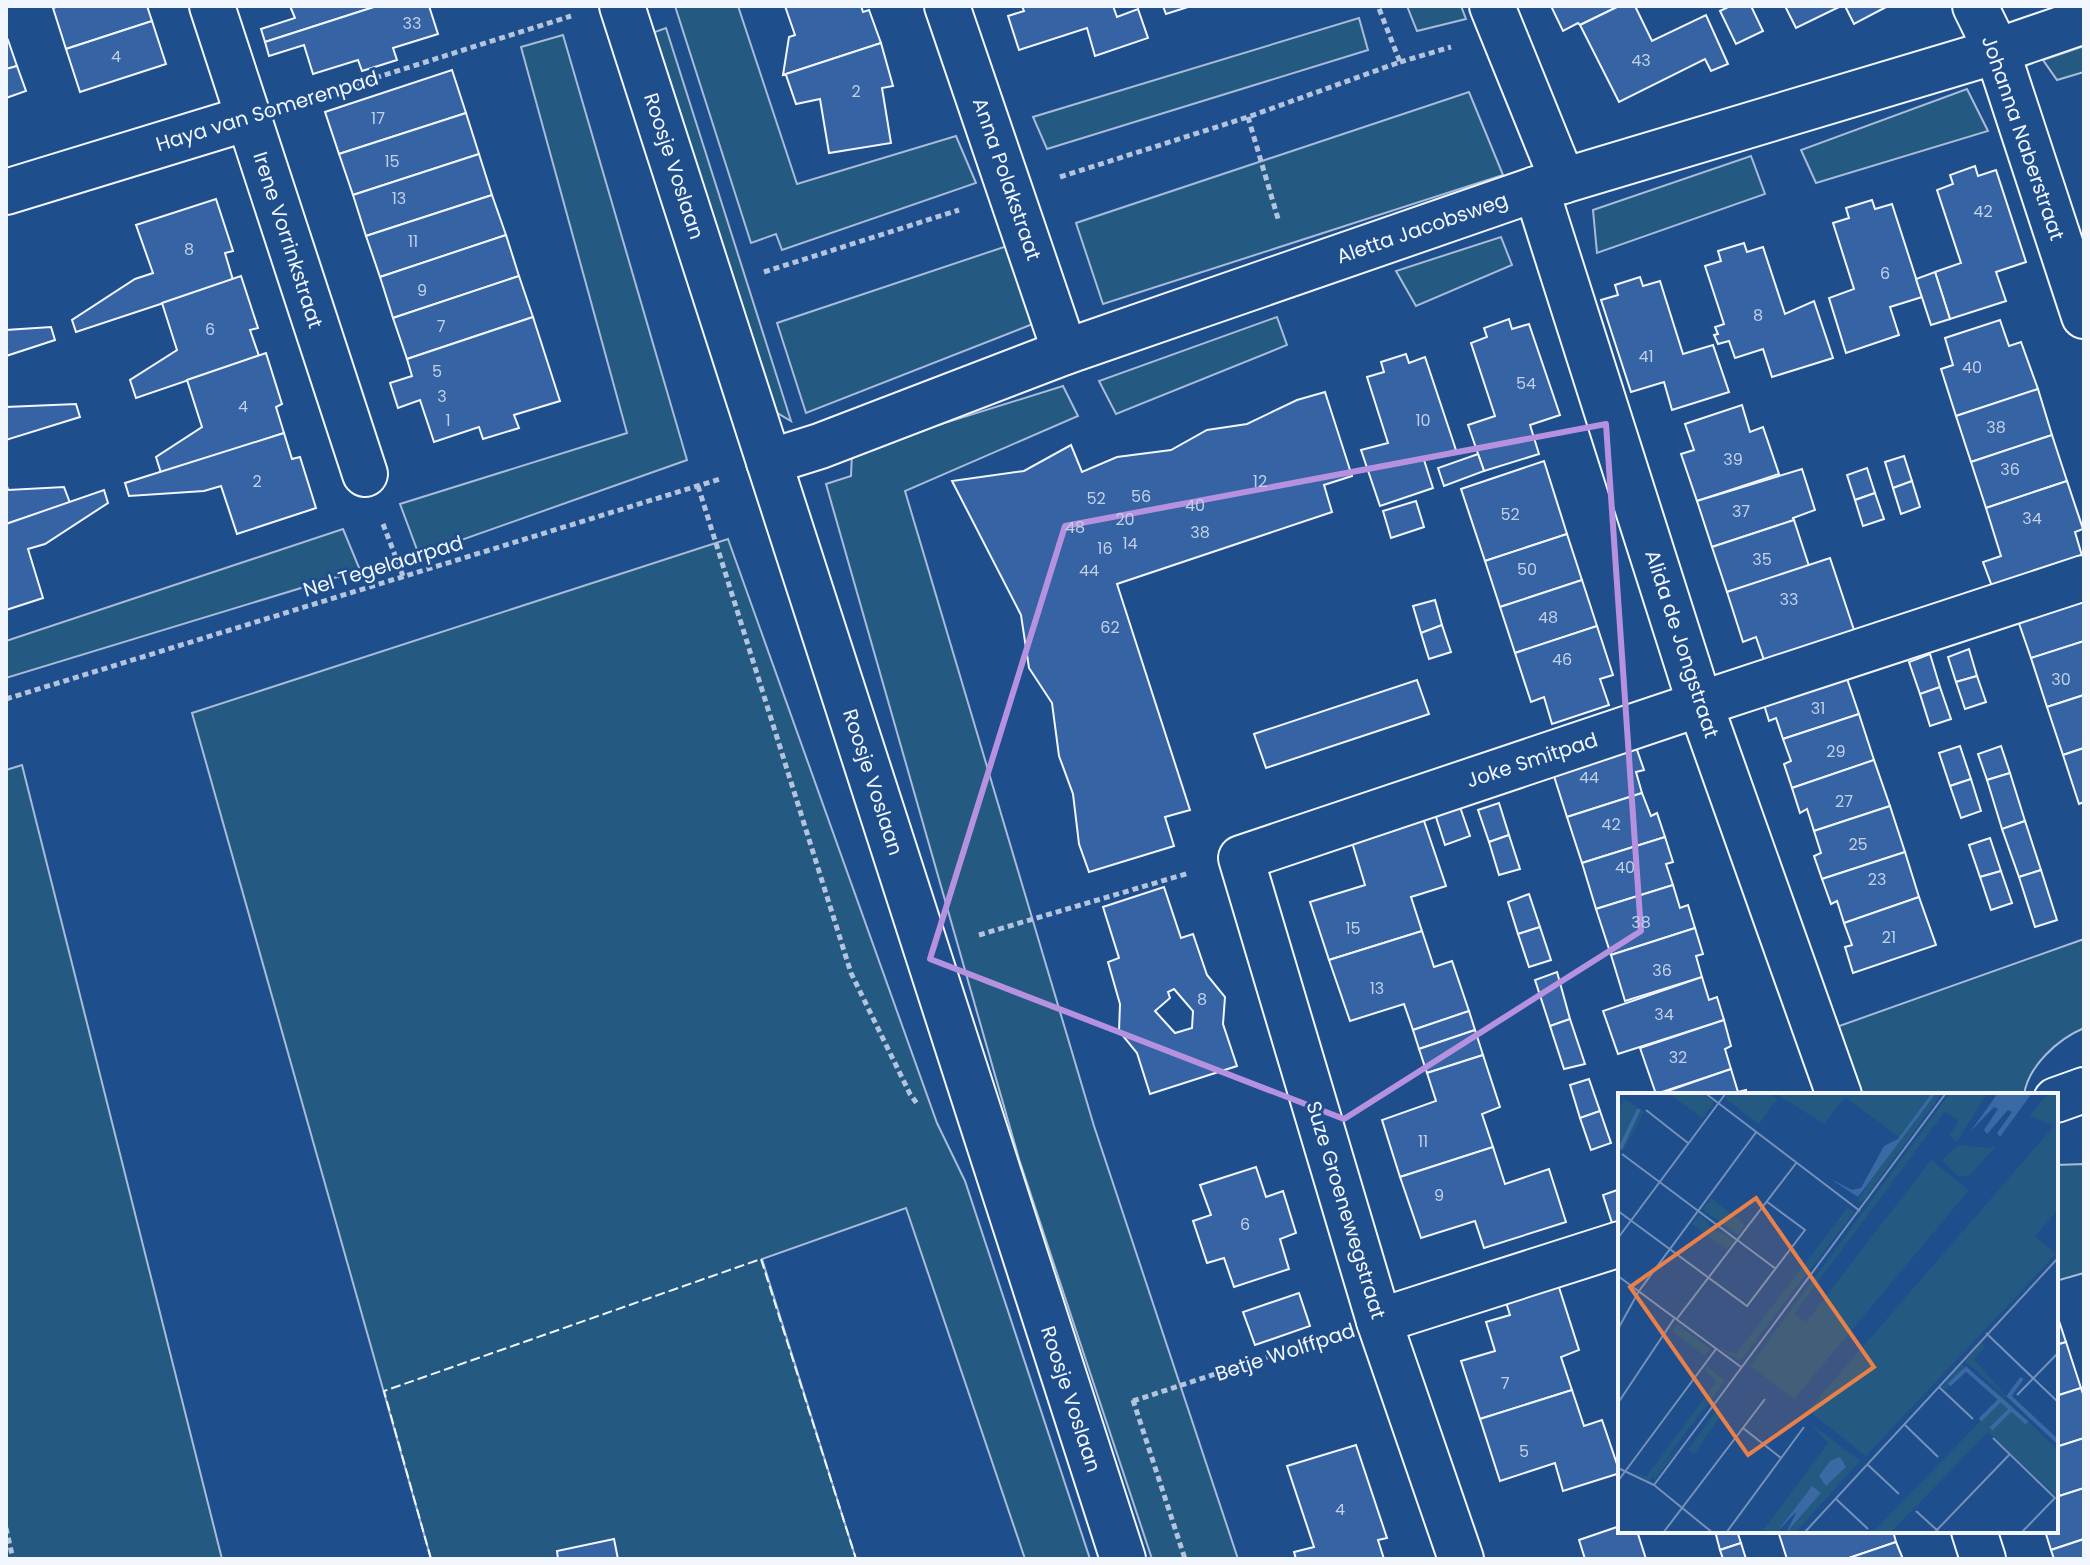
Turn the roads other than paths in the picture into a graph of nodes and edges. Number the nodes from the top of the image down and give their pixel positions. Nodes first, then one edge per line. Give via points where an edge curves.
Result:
1 (212, 6) edge
2 (622, 6) edge
3 (947, 6) edge
4 (1492, 6) edge
5 (1975, 6) edge
6 (2084, 21) edge
7 (1997, 51) junction
8 (248, 118) junction
9 (1550, 185) junction
10 (6, 192) edge
11 (2084, 316) edge
12 (1065, 352) junction
13 (769, 462) junction
14 (365, 474) dead end
15 (2084, 578) edge
16 (1700, 704) junction
17 (1241, 858) joint
18 (2084, 1090) edge
19 (1838, 1093) edge
20 (2058, 1099) edge
21 (1618, 1245) edge
22 (1379, 1321) junction
23 (1975, 1533) edge
24 (1123, 1559) edge
25 (1461, 1559) edge
26 (1983, 1559) edge

1 - 8 street, Irene Vorrinkstraat
2 - 13 street, Roosje Voslaan
3 - 12 street, Anna Polakstraat
4 - 9 street, Alida de Jongstraat
5 - 7 street, Johanna Naberstraat
6 - 7 street, Aletta Jacobsweg
7 - 9 street, Aletta Jacobsweg
7 - 11 street, Johanna Naberstraat
8 - 10 street, Haya van Somerenpad
8 - 14 street, Irene Vorrinkstraat
9 - 12 street, Aletta Jacobsweg
9 - 16 street, Alida de Jongstraat
12 - 13 street, Aletta Jacobsweg
13 - 24 street, Roosje Voslaan
15 - 16 street, Joke Smitpad
16 - 17 street, Joke Smitpad
16 - 19 street, Alida de Jongstraat
17 - 22 street, Suze Groenewegstraat
18 - 20 street
21 - 22 street, Betje Wolffpad
22 - 25 street, Suze Groenewegstraat
23 - 26 street

